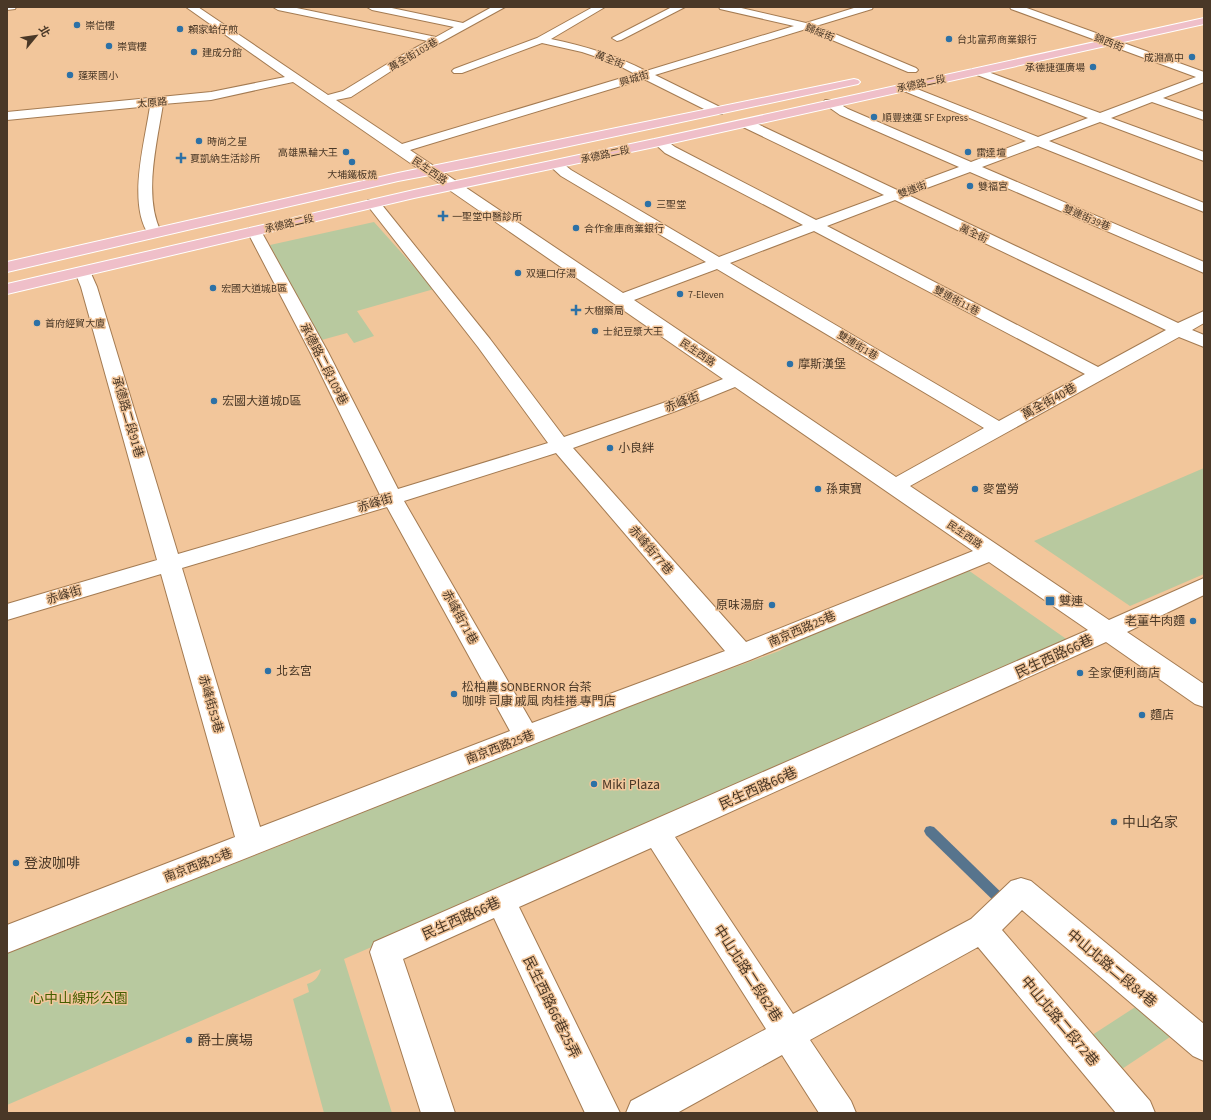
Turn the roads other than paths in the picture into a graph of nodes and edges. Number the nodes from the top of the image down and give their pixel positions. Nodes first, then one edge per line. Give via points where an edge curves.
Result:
1 (7, 7) edge
2 (11, 7) edge
3 (191, 7) edge
4 (278, 7) edge
5 (372, 7) edge
6 (500, 7) edge
7 (600, 7) edge
8 (680, 7) edge
9 (724, 7) edge
10 (867, 7) edge
11 (1015, 7) edge
12 (1204, 21) edge
13 (464, 26) junction
14 (807, 26) junction
15 (1107, 28) dead end
16 (1084, 32) junction
17 (1065, 37) dead end
18 (617, 38) dead end
19 (436, 40) junction
20 (541, 40) junction
21 (1107, 42) junction
22 (916, 69) joint
23 (458, 71) dead end
24 (976, 71) junction
25 (646, 75) junction
26 (889, 75) dead end
27 (1204, 77) edge
28 (295, 78) junction
29 (866, 80) dead end
30 (903, 87) junction
31 (1152, 98) junction
32 (326, 99) junction
33 (157, 101) junction
34 (829, 103) junction
35 (718, 111) junction
36 (7, 116) edge
37 (1204, 116) edge
38 (1099, 118) junction
39 (745, 123) junction
40 (659, 142) junction
41 (1036, 142) junction
42 (400, 149) junction
43 (1204, 157) edge
44 (556, 165) junction
45 (971, 166) junction
46 (431, 170) junction
47 (454, 186) junction
48 (895, 195) junction
49 (373, 204) junction
50 (1204, 208) edge
51 (816, 225) junction
52 (254, 231) junction
53 (154, 232) junction
54 (718, 262) junction
55 (7, 267) edge
56 (1204, 268) edge
57 (83, 272) junction
58 (7, 289) edge
59 (620, 300) junction
60 (1204, 316) edge
61 (1179, 330) junction
62 (1204, 342) edge
63 (1099, 374) junction
64 (738, 379) junction
65 (999, 428) junction
66 (560, 445) junction
67 (894, 486) junction
68 (392, 498) junction
69 (991, 552) junction
70 (170, 564) junction
71 (1204, 586) edge
72 (7, 612) edge
73 (1119, 626) junction
74 (742, 654) junction
75 (1204, 697) edge
76 (527, 737) junction
77 (656, 832) junction
78 (251, 844) junction
79 (501, 901) junction
80 (982, 929) junction
81 (7, 939) edge
82 (788, 1035) junction
83 (1204, 1046) edge
84 (438, 1113) edge
85 (603, 1113) edge
86 (643, 1113) edge
87 (839, 1113) edge
88 (1138, 1113) edge

1 - 2 street
3 - 28 street, 民生西路
4 - 19 street
5 - 13 street
6 - 13 street, 萬全街103巷
7 - 20 street
8 - 18 street
9 - 14 street, 歸綏街
10 - 14 street, 興城街
11 - 16 street, 錦西街
12 - 21 main road, 承德路二段
13 - 19 street, 萬全街103巷
14 - 22 street, 歸綏街
14 - 25 street, 興城街
15 - 16 main road
16 - 17 main road
16 - 21 street, 錦西街
19 - 32 street, 萬全街103巷 via 347,94
20 - 23 street
20 - 25 street, 萬全街 via 598,53
21 - 24 main road, 承德路二段
21 - 27 street, 錦西街
22 - 26 main road, 承德路二段
24 - 30 main road, 承德路二段
24 - 38 street
25 - 35 street, 萬全街
25 - 42 street, 興城街
27 - 31 street, 雙連街
28 - 32 street, 民生西路
28 - 33 street, 太原路 via 211,96
29 - 35 main road, 承德路二段
30 - 34 main road, 承德路二段
30 - 41 street
31 - 37 street
31 - 38 street, 雙連街
32 - 42 street, 民生西路
33 - 36 street, 太原路
33 - 53 street via 145,185 148,220
34 - 39 main road, 承德路二段
34 - 45 street, 雙連街39巷
35 - 46 main road, 承德路二段
38 - 41 street, 雙連街
38 - 43 street
39 - 40 main road, 承德路二段
39 - 48 street, 萬全街
40 - 44 main road, 承德路二段
40 - 51 street, 雙連街11巷
41 - 45 street, 雙連街
41 - 50 street
42 - 46 street, 民生西路
44 - 47 main road, 承德路二段
44 - 54 street, 雙連街1巷
45 - 48 street, 雙連街
45 - 56 street, 雙連街39巷
46 - 47 street, 民生西路
46 - 53 main road, 承德路二段
47 - 49 main road, 承德路二段
47 - 59 street, 民生西路
48 - 51 street, 雙連街
48 - 61 street, 萬全街
49 - 52 main road, 承德路二段
49 - 66 street, 赤峰街77巷 via 484,343
51 - 54 street, 雙連街
51 - 63 street, 雙連街11巷
52 - 57 main road, 承德路二段
52 - 68 street, 承德路二段109巷 via 319,352
53 - 55 main road, 承德路二段
54 - 59 street, 雙連街
54 - 65 street, 雙連街1巷
57 - 58 main road, 承德路二段
57 - 70 street, 承德路二段91巷 via 92,294
59 - 64 street, 民生西路
60 - 61 street, 萬全街40巷
61 - 62 street, 萬全街
61 - 63 street, 萬全街40巷
63 - 65 street, 萬全街40巷
64 - 66 street, 赤峰街
64 - 67 street, 民生西路
65 - 67 street, 萬全街40巷
66 - 68 street, 赤峰街
66 - 74 street, 赤峰街77巷
67 - 69 street, 民生西路
68 - 70 street, 赤峰街
68 - 76 street, 赤峰街71巷
69 - 73 street, 民生西路
69 - 74 street, 南京西路25巷
70 - 72 street, 赤峰街
70 - 78 street, 赤峰街53巷
71 - 73 street, 民生西路66巷
73 - 75 street, 民生西路
73 - 77 street, 民生西路66巷
74 - 76 street, 南京西路25巷
76 - 78 street, 南京西路25巷
77 - 79 street, 民生西路66巷
77 - 82 street, 中山北路二段62巷
78 - 81 street, 南京西路25巷
79 - 84 street, 民生西路66巷 via 384,952
79 - 85 street, 民生西路66巷25弄
80 - 82 street
80 - 83 street, 中山北路二段84巷 via 1021,891
80 - 88 street, 中山北路二段72巷
82 - 86 street
82 - 87 street, 中山北路二段62巷

